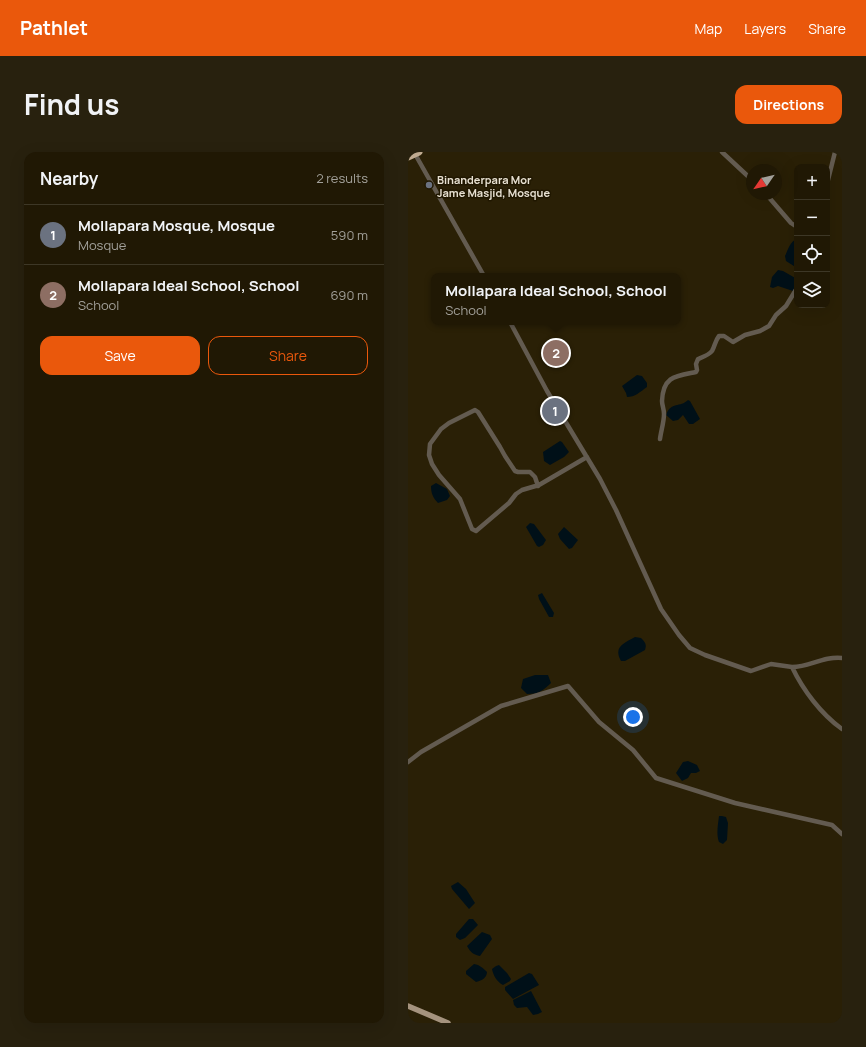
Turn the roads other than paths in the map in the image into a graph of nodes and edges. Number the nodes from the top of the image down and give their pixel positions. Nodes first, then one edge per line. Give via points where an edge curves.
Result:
1 (722, 152) edge
2 (835, 152) edge
3 (413, 154) edge
4 (830, 172) edge
5 (746, 174) edge
6 (771, 200) edge
7 (794, 225) edge
8 (482, 273) edge
9 (794, 293) edge
10 (512, 325) edge
11 (660, 439) dead end
12 (587, 457) junction
13 (538, 486) junction
14 (842, 658) edge
15 (792, 667) junction
16 (842, 729) edge
17 (408, 762) edge
18 (842, 834) edge
19 (408, 1006) edge
20 (448, 1023) edge

1 - 5 street
2 - 4 street
3 - 8 street
6 - 7 street
9 - 11 street via 769,326 745,334 733,342 719,336 712,350 698,360 696,372 676,375 669,380 663,392 664,415
10 - 12 street via 543,385
12 - 13 street
12 - 15 street via 616,510 661,609 690,648 751,671 771,664
13 - 13 street via 516,494 493,518 479,530 473,531 460,499 432,464 429,455 430,444 444,426 476,410 515,471 530,472
14 - 15 street via 833,657 802,667
15 - 16 street via 818,707
17 - 18 street via 501,706 568,686 599,722 633,750 656,778 735,803 832,825
19 - 20 main road

